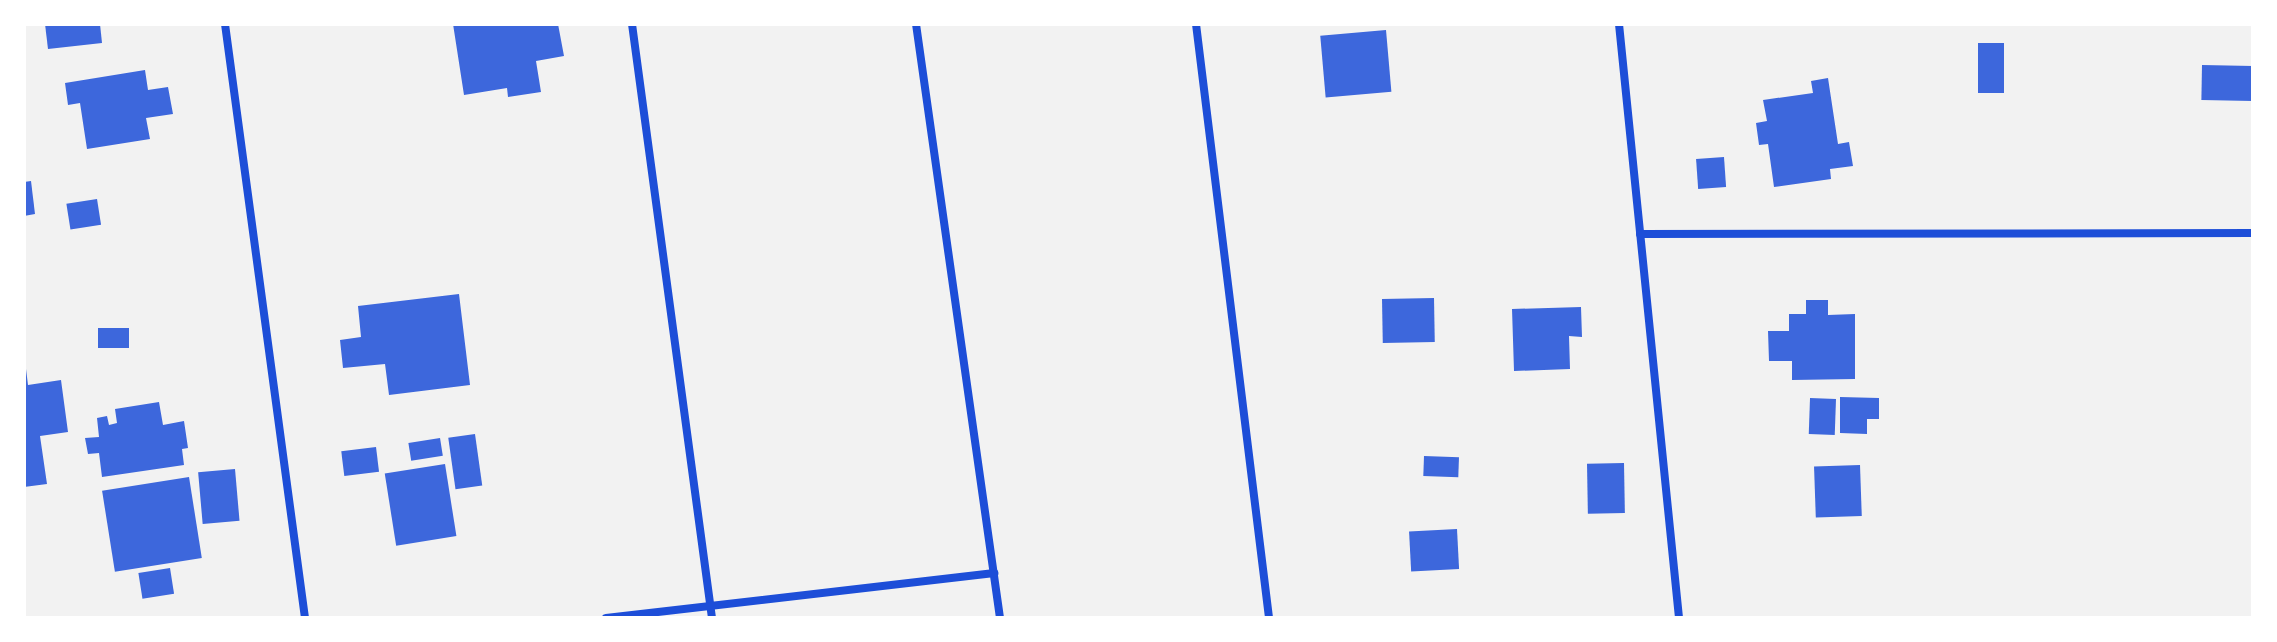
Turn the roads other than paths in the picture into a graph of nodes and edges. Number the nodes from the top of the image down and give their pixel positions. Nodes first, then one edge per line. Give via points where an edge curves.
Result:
1 (225, 24) edge
2 (632, 24) edge
3 (916, 24) edge
4 (1196, 24) edge
5 (1619, 24) edge
6 (2253, 233) edge
7 (1640, 234) junction
8 (994, 573) junction
9 (710, 604) junction
10 (305, 618) edge
11 (606, 618) edge
12 (712, 618) edge
13 (1000, 618) edge
14 (1269, 618) edge
15 (1679, 618) edge

1 - 10 street
2 - 9 street
3 - 8 street
4 - 14 street
5 - 7 street
6 - 7 street
7 - 15 street
8 - 9 street
8 - 13 street
9 - 11 street
9 - 12 street

